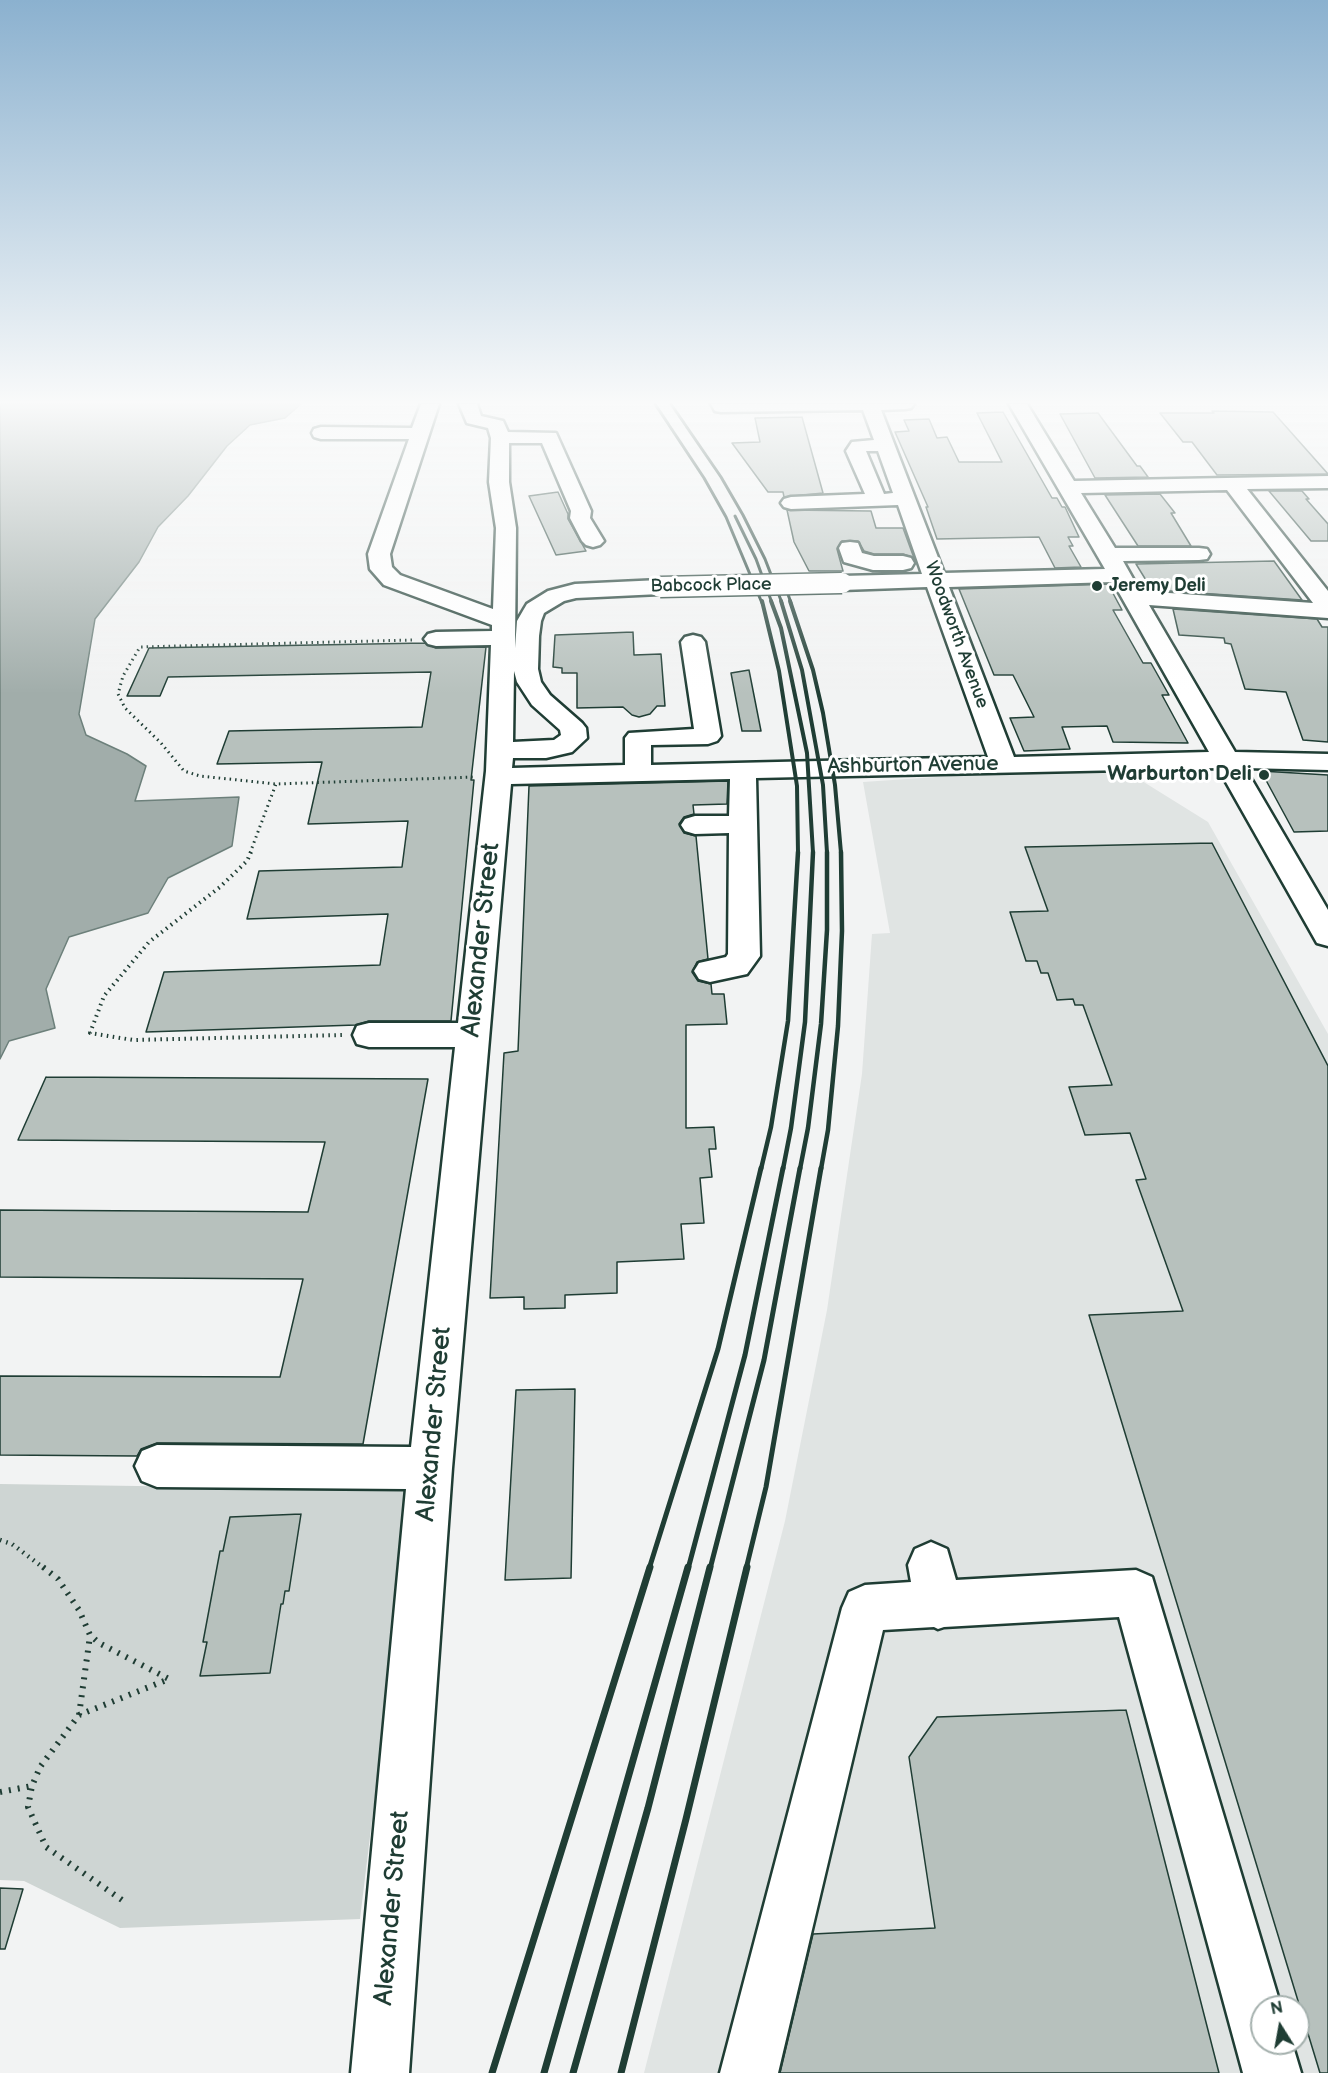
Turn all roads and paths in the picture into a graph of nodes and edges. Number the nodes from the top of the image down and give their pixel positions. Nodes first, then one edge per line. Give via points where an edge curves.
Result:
1 (398, 501) edge
2 (502, 501) edge
3 (577, 501) edge
4 (856, 501) edge
5 (905, 501) edge
6 (1076, 501) edge
7 (1246, 501) edge
8 (790, 503) dead end
9 (592, 541) dead end
10 (850, 548) dead end
11 (1199, 554) dead end
12 (1113, 565) junction
13 (933, 571) junction
14 (1133, 597) junction
15 (1325, 609) edge
16 (504, 629) junction
17 (436, 639) joint
18 (693, 642) dead end
19 (514, 670) junction
20 (708, 736) junction
21 (1227, 760) junction
22 (1328, 762) edge
23 (1004, 764) junction
24 (735, 770) junction
25 (638, 772) junction
26 (498, 774) junction
27 (276, 784) junction
28 (743, 824) junction
29 (695, 825) dead end
30 (1328, 936) edge
31 (710, 971) dead end
32 (358, 1035) joint
33 (473, 1035) junction
34 (157, 1466) dead end
35 (430, 1468) junction
36 (0, 1540) edge
37 (90, 1635) junction
38 (79, 1715) junction
39 (32, 1786) junction
40 (0, 1792) edge
41 (122, 1899) dead end
42 (1250, 1996) edge
43 (1267, 2055) edge
44 (380, 2073) edge
45 (749, 2073) edge
46 (1272, 2073) edge

1 - 16 street via 379,554 381,569 392,580
2 - 16 street via 506,528
3 - 9 street
4 - 8 street
5 - 13 street, Woodworth Avenue
6 - 12 street
7 - 15 street via 1323,600
10 - 13 street via 852,557 873,563
11 - 12 street, Babcock Place
12 - 13 street, Babcock Place
12 - 14 street
13 - 19 street, Babcock Place, bridge via 842,583 575,591 556,596 535,609
13 - 23 street, Woodworth Avenue
14 - 15 street
14 - 21 street
16 - 17 street
16 - 19 street
17 - 27 path via 140,647 123,676 118,694 125,708 184,771
18 - 20 street
19 - 26 street, Alexander Street
19 - 26 street, Babcock Place via 573,728 574,738
20 - 24 street
20 - 25 street via 638,738
21 - 22 street, Ashburton Avenue
21 - 23 street, Ashburton Avenue
21 - 30 street
23 - 24 street, Ashburton Avenue
24 - 25 street, Ashburton Avenue
24 - 28 street
25 - 26 street, Ashburton Avenue
26 - 27 path via 474,798 477,777
26 - 33 street, Alexander Street
27 - 32 path via 247,861 149,942 104,996 90,1033 132,1040
28 - 29 street
28 - 31 street via 744,956 736,966
32 - 33 street
33 - 35 street, Alexander Street
34 - 35 street
35 - 44 street, Alexander Street
36 - 37 path via 12,1544 58,1579
37 - 38 path
37 - 38 path via 169,1679
38 - 39 path via 40,1767
39 - 40 path
39 - 41 path via 28,1807 46,1846
42 - 45 street via 1136,1593 934,1585 865,1608
43 - 46 street

